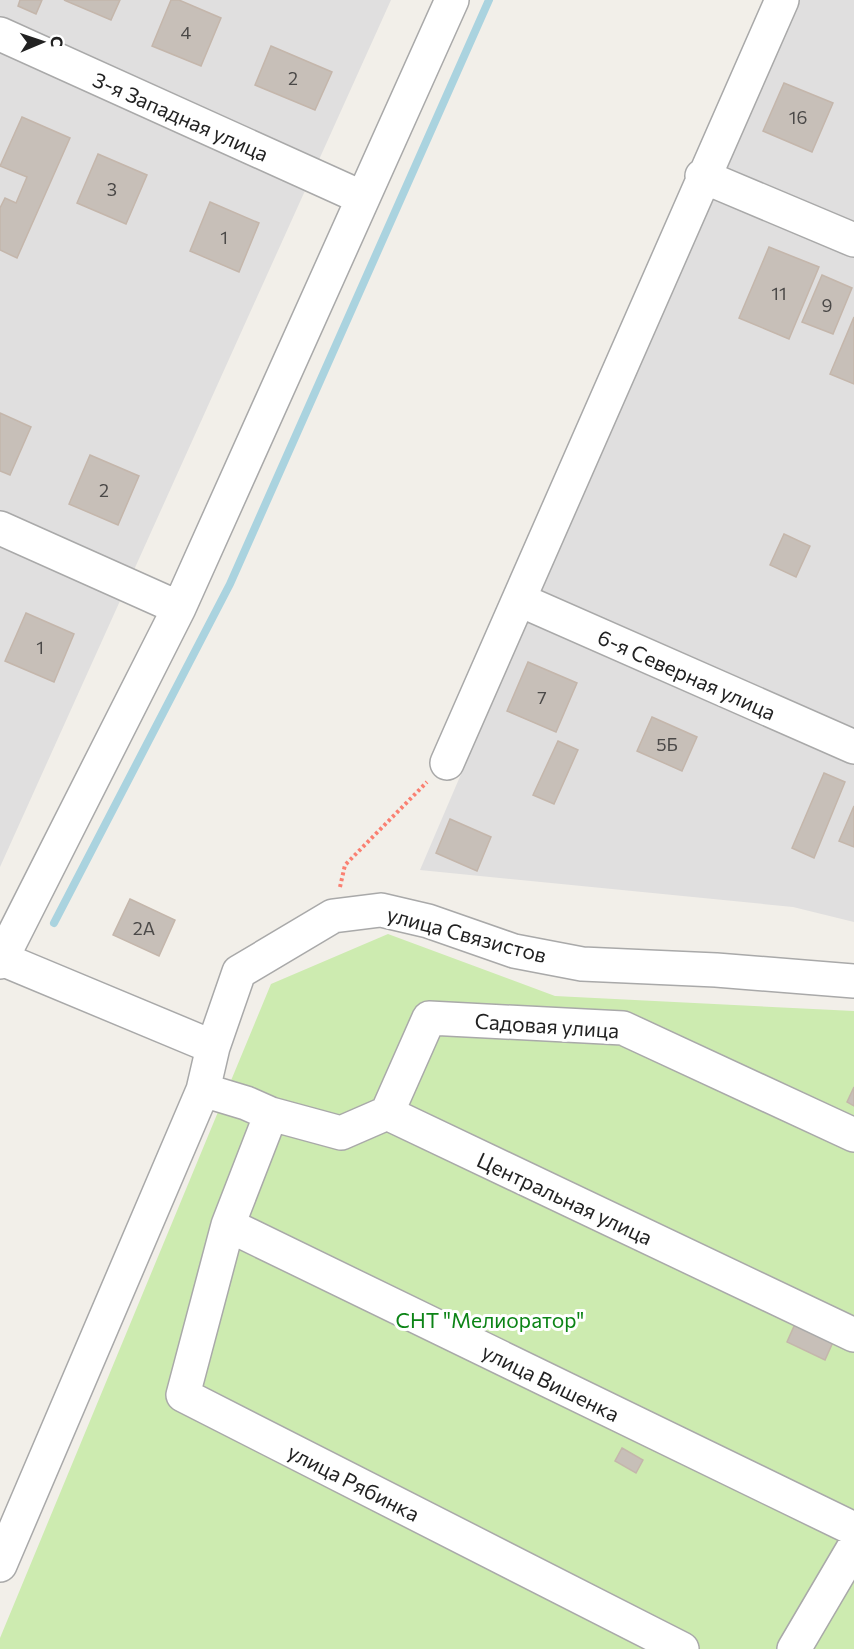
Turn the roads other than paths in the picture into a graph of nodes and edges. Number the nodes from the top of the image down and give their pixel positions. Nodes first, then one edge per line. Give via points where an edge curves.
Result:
1 (452, 0) edge
2 (782, 0) edge
3 (0, 34) edge
4 (702, 176) junction
5 (363, 198) junction
6 (854, 240) edge
7 (0, 528) edge
8 (520, 600) junction
9 (179, 608) junction
10 (854, 747) edge
11 (447, 763) road end
12 (1, 960) edge
13 (854, 981) edge
14 (213, 1047) junction
15 (202, 1090) junction
16 (387, 1113) junction
17 (271, 1114) junction
18 (854, 1135) edge
19 (228, 1225) junction
20 (854, 1335) edge
21 (854, 1529) edge
22 (854, 1547) edge
23 (0, 1565) edge
24 (682, 1649) edge
25 (794, 1649) edge

1 - 5 street
2 - 4 street
3 - 5 street, 3-я Западная улица
4 - 6 street
4 - 8 street
5 - 9 street
7 - 9 street
8 - 10 street, 6-я Северная улица
8 - 11 street
9 - 12 street
12 - 14 street
13 - 14 street, улица Связистов via 582,964 514,951 428,921 381,910 333,916 238,972
14 - 15 street
15 - 17 street via 246,1102
15 - 23 street
16 - 17 street via 341,1133
16 - 18 street, Садовая улица via 429,1018 624,1028
16 - 20 street, Центральная улица
17 - 19 street
19 - 21 street, улица Вишенка
19 - 24 street, улица Рябинка via 183,1395
22 - 25 street

